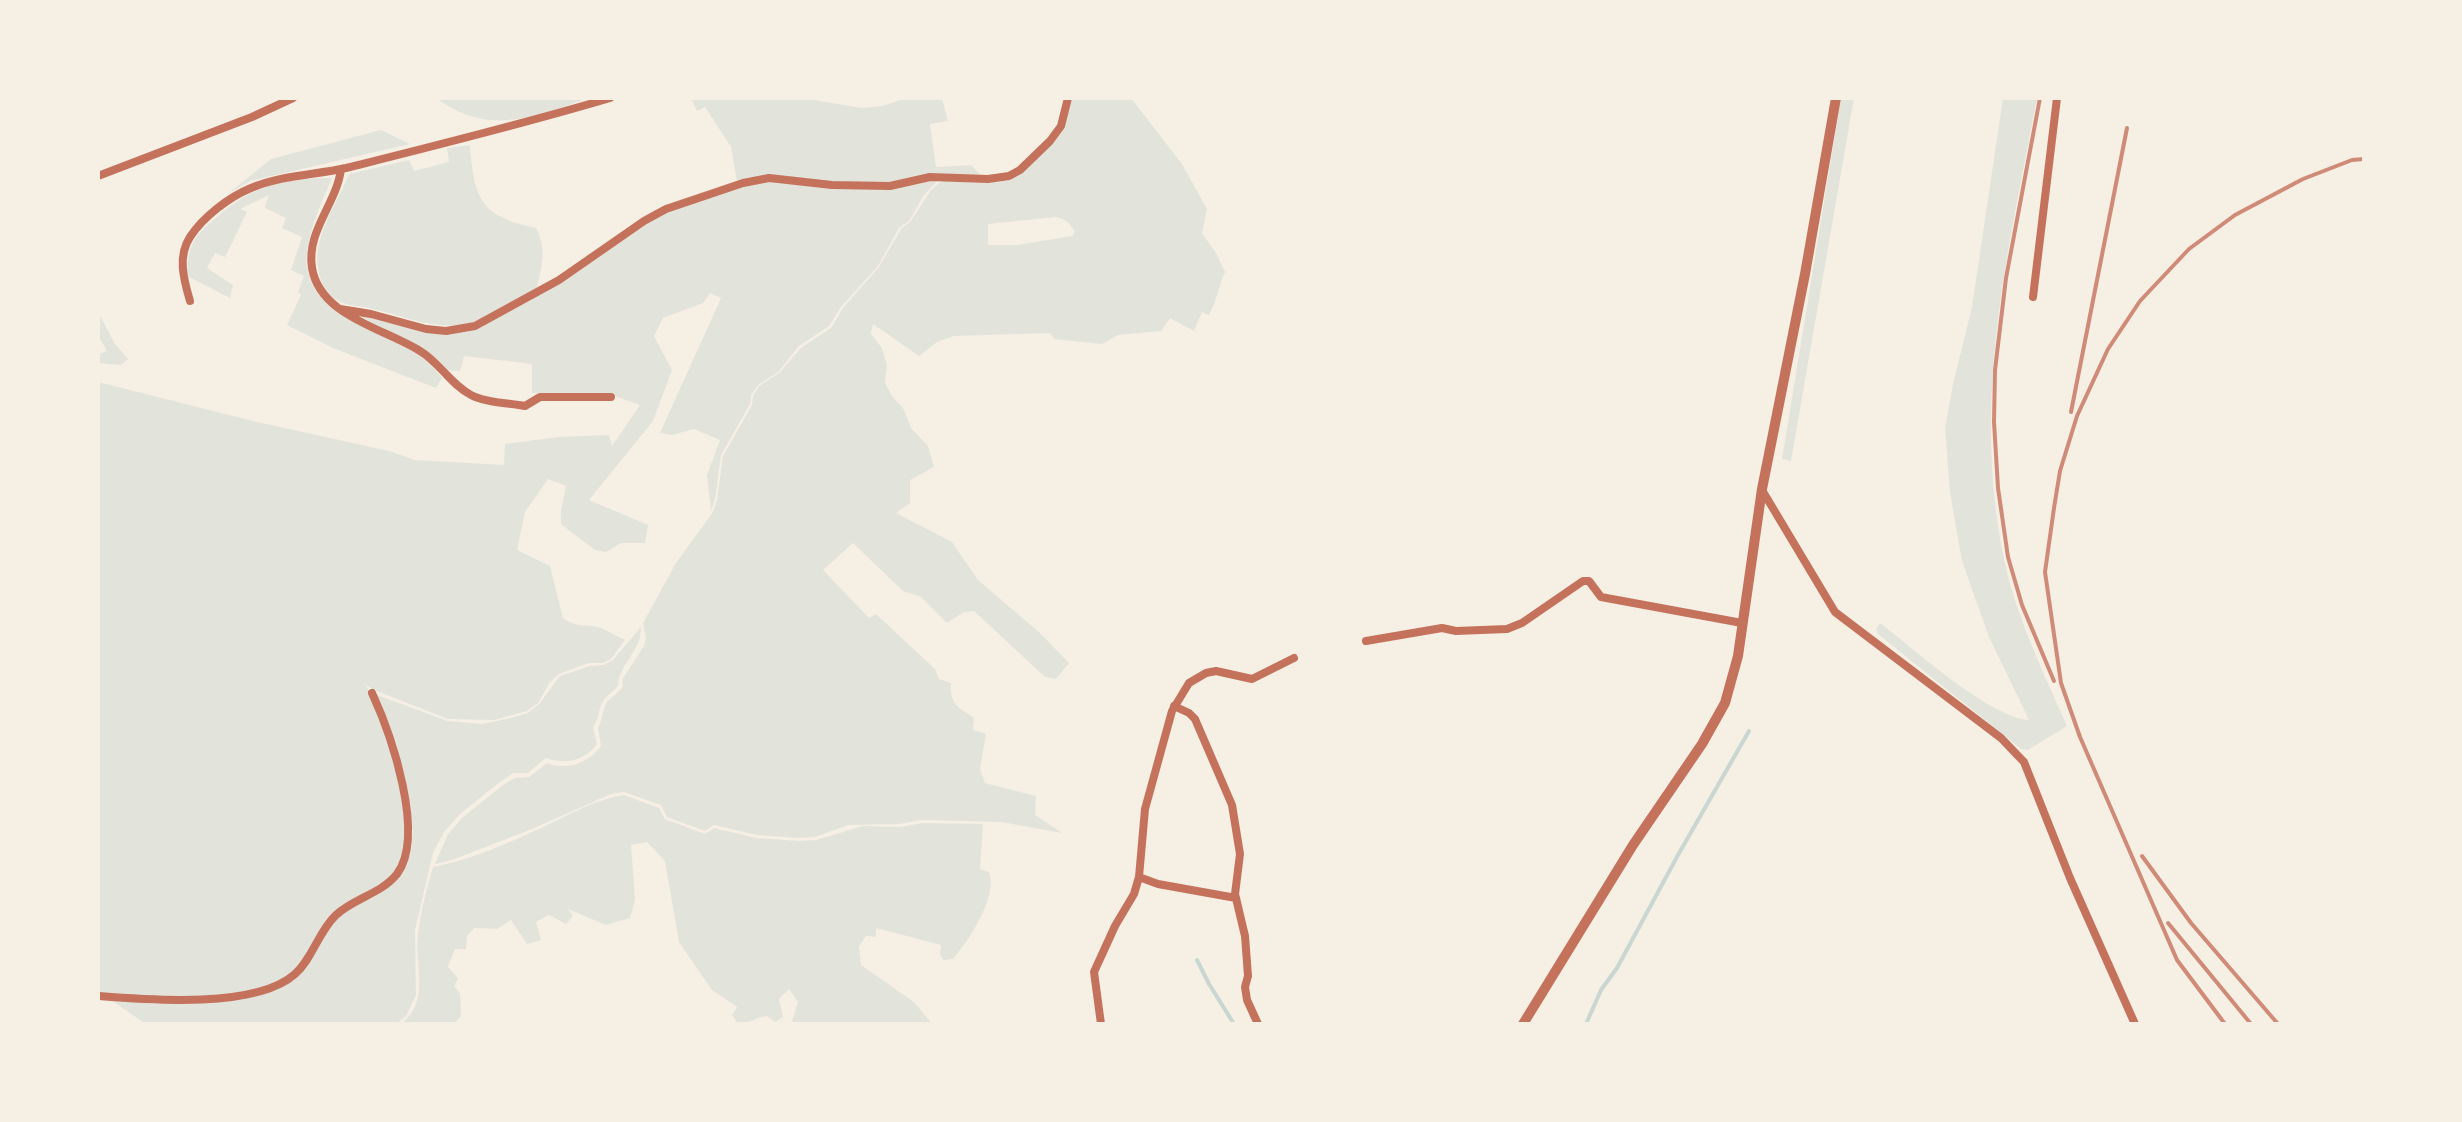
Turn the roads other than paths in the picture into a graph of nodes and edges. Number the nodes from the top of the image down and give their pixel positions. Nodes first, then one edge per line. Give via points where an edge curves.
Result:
1 (293, 98) edge
2 (610, 98) edge
3 (1068, 98) edge
4 (1836, 98) edge
5 (2057, 98) edge
6 (341, 169) junction
7 (98, 176) edge
8 (2033, 297) dead end
9 (190, 301) dead end
10 (340, 309) junction
11 (611, 397) dead end
12 (1762, 489) junction
13 (1742, 623) junction
14 (1366, 641) dead end
15 (1294, 658) dead end
16 (372, 693) dead end
17 (1174, 706) junction
18 (1139, 877) junction
19 (1236, 898) junction
20 (98, 996) edge
21 (1101, 1024) edge
22 (1258, 1024) edge
23 (1523, 1024) edge
24 (2135, 1024) edge

1 - 7 street
2 - 6 street
3 - 10 street via 1061,126 1050,141 1009,176 930,177 890,186 769,178 743,183 666,209 559,280 475,326 426,329
4 - 12 street
5 - 8 street
6 - 9 street via 251,188 207,218 183,254
6 - 10 street via 320,222 311,264 316,287
10 - 11 street via 423,352 473,397 525,406 540,397
12 - 13 street
12 - 24 street via 1835,612 2001,738 2024,762
13 - 14 street via 1601,597 1583,581 1507,629 1442,628
13 - 23 street via 1730,687 1717,719
15 - 17 street via 1252,679 1206,673 1189,683
16 - 20 street via 389,734 408,820 407,852 395,876 338,913 301,968 264,991 173,1000
17 - 18 street via 1145,809
17 - 19 street via 1195,719 1232,805 1240,854
18 - 19 street
18 - 21 street via 1094,972
19 - 22 street via 1245,936 1247,1000

